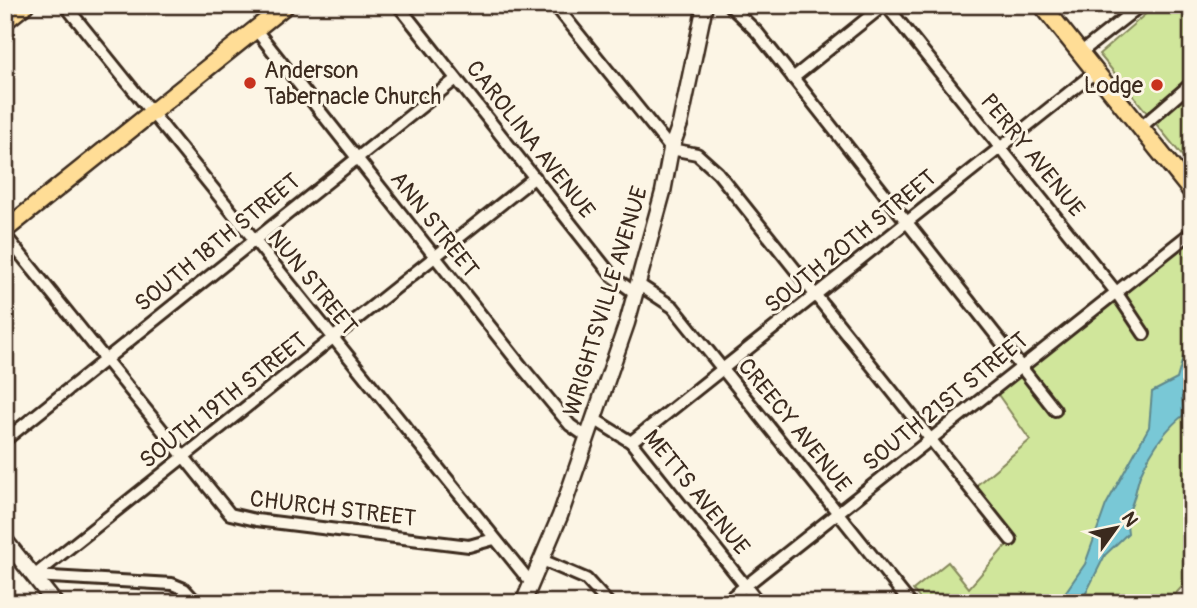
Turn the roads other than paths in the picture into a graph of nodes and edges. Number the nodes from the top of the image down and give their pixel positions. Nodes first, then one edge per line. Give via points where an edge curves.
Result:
1 (25, 5) edge
2 (65, 5) edge
3 (286, 5) edge
4 (398, 5) edge
5 (555, 5) edge
6 (705, 5) edge
7 (729, 5) edge
8 (885, 5) edge
9 (1042, 5) edge
10 (1141, 5) edge
11 (5, 21) edge
12 (256, 30) junction
13 (1080, 54) junction
14 (1096, 72) junction
15 (793, 78) junction
16 (456, 79) junction
17 (1192, 83) edge
18 (151, 113) junction
19 (1140, 128) junction
20 (1000, 148) junction
21 (671, 149) junction
22 (356, 158) junction
23 (535, 177) junction
24 (1192, 192) edge
25 (908, 222) junction
26 (5, 230) edge
27 (1192, 232) edge
28 (5, 236) edge
29 (253, 241) junction
30 (435, 258) junction
31 (636, 289) junction
32 (1116, 292) junction
33 (816, 295) junction
34 (1144, 334) dead end
35 (333, 340) junction
36 (105, 359) junction
37 (1023, 366) junction
38 (724, 369) junction
39 (1055, 410) dead end
40 (593, 419) junction
41 (587, 437) junction
42 (930, 439) junction
43 (5, 440) edge
44 (631, 442) junction
45 (184, 458) junction
46 (838, 512) junction
47 (494, 539) junction
48 (5, 540) edge
49 (1011, 540) dead end
50 (542, 560) junction
51 (34, 576) junction
52 (531, 583) junction
53 (746, 586) junction
54 (48, 600) edge
55 (197, 603) edge
56 (523, 603) edge
57 (608, 603) edge
58 (724, 603) edge
59 (759, 603) edge
60 (910, 603) edge

1 - 11 main road
2 - 18 street, NUN STREET
3 - 12 main road
4 - 16 street, CAROLINA AVENUE
5 - 21 street
6 - 21 street, WRIGHTSVILLE AVENUE
7 - 15 street
8 - 15 street
8 - 20 street, PERRY AVENUE
9 - 13 main road
10 - 13 street
12 - 18 main road
12 - 22 street, ANN STREET
13 - 14 main road
14 - 19 main road
14 - 20 street, SOUTH 20TH STREET
15 - 25 street
16 - 22 street, SOUTH 18TH STREET
16 - 23 street, CAROLINA AVENUE
17 - 19 street
18 - 26 main road
18 - 29 street, NUN STREET
19 - 24 main road
20 - 25 street, SOUTH 20TH STREET
20 - 32 street, PERRY AVENUE
21 - 31 street, WRIGHTSVILLE AVENUE
21 - 33 street via 690,150 707,161
22 - 29 street, SOUTH 18TH STREET
22 - 30 street, ANN STREET
23 - 30 street, SOUTH 19TH STREET
23 - 31 street, CAROLINA AVENUE via 614,278
25 - 33 street, SOUTH 20TH STREET
25 - 37 street
27 - 32 street, SOUTH 21ST STREET
28 - 36 street, CHURCH STREET
29 - 35 street, NUN STREET
29 - 36 street, SOUTH 18TH STREET
30 - 35 street, SOUTH 19TH STREET
30 - 41 street, ANN STREET via 570,425
31 - 38 street, CREECY AVENUE via 673,307
31 - 40 street, WRIGHTSVILLE AVENUE
32 - 34 street, PERRY AVENUE
32 - 37 street, SOUTH 21ST STREET
33 - 38 street, SOUTH 20TH STREET
33 - 42 street
35 - 45 street, SOUTH 19TH STREET
35 - 47 street, NUN STREET
36 - 43 street, SOUTH 18TH STREET
36 - 45 street, CHURCH STREET
37 - 39 street
37 - 42 street, SOUTH 21ST STREET
38 - 44 street, SOUTH 20TH STREET
38 - 46 street, CREECY AVENUE
40 - 41 street, WRIGHTSVILLE AVENUE
40 - 44 street, METTS AVENUE
41 - 50 street, WRIGHTSVILLE AVENUE
42 - 46 street, SOUTH 21ST STREET
42 - 49 street
44 - 53 street, METTS AVENUE
45 - 47 street, CHURCH STREET via 224,509 237,517 469,546
45 - 51 street, SOUTH 19TH STREET
46 - 53 street, SOUTH 21ST STREET
46 - 60 street, CREECY AVENUE
47 - 52 street, NUN STREET
48 - 51 street
50 - 52 street, WRIGHTSVILLE AVENUE
50 - 57 street via 590,581
51 - 54 street
51 - 55 street via 172,584
52 - 56 street, WRIGHTSVILLE AVENUE
53 - 58 street, SOUTH 21ST STREET
53 - 59 street, METTS AVENUE

